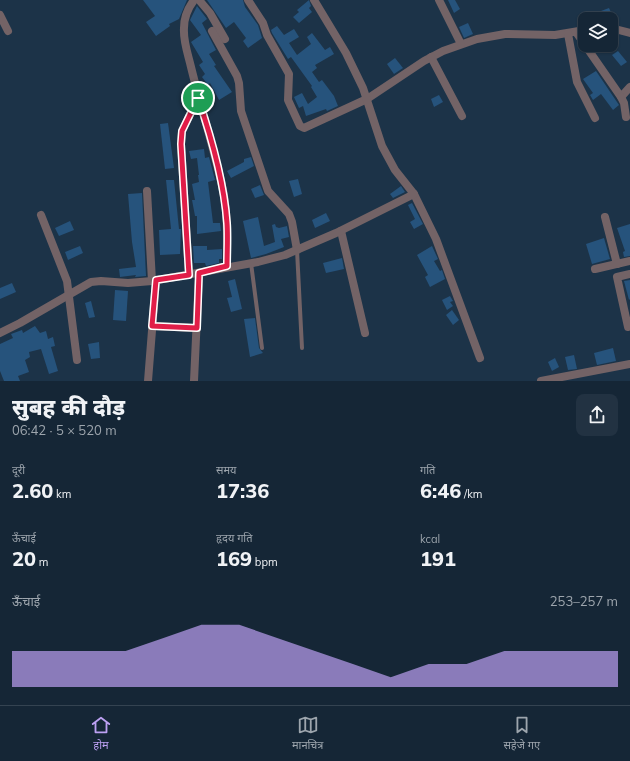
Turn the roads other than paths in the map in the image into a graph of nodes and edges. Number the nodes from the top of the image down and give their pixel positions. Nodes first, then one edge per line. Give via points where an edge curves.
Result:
1 (194, 0) edge
2 (199, 0) edge
3 (248, 0) edge
4 (314, 0) edge
5 (438, 0) edge
6 (0, 15) edge
7 (618, 30) edge
8 (8, 31) dead end
9 (212, 31) dead end
10 (578, 32) edge
11 (572, 33) junction
12 (630, 34) edge
13 (225, 40) dead end
14 (461, 44) junction
15 (431, 57) junction
16 (630, 87) edge
17 (620, 97) junction
18 (198, 98) junction
19 (367, 98) junction
20 (462, 116) dead end
21 (626, 117) dead end
22 (595, 118) dead end
23 (147, 190) dead end
24 (414, 194) junction
25 (40, 215) dead end
26 (605, 217) dead end
27 (341, 231) junction
28 (297, 250) junction
29 (630, 261) edge
30 (250, 263) junction
31 (617, 264) junction
32 (227, 266) junction
33 (595, 269) dead end
34 (199, 273) junction
35 (630, 274) edge
36 (189, 275) junction
37 (154, 281) junction
38 (70, 296) junction
39 (152, 326) junction
40 (628, 327) dead end
41 (197, 328) junction
42 (1, 330) edge
43 (365, 333) dead end
44 (262, 348) dead end
45 (302, 348) dead end
46 (480, 358) dead end
47 (78, 360) dead end
48 (630, 364) edge
49 (148, 381) edge
50 (194, 381) edge
51 (541, 381) edge

1 - 18 street via 189,7 184,29
2 - 13 street via 210,13
3 - 19 street via 289,74 288,100 300,126 307,127
4 - 19 street via 346,53
5 - 14 street
6 - 8 street
7 - 12 street
9 - 28 street via 239,83 241,111 268,191 292,222
10 - 11 street
11 - 14 street via 505,34 476,38
11 - 17 street
11 - 22 street via 577,82
14 - 15 street
15 - 19 street
15 - 20 street
16 - 17 street
17 - 21 street via 624,103
18 - 32 street via 224,192
18 - 36 street via 182,131 181,144
19 - 24 street via 382,146 395,170
23 - 37 street
24 - 27 street
24 - 46 street via 436,238
25 - 38 street via 63,268
26 - 31 street
27 - 28 street
27 - 43 street
28 - 30 street
28 - 45 lane
29 - 31 street
30 - 32 street
30 - 44 lane
31 - 33 street
32 - 34 street
34 - 36 street
34 - 41 street
35 - 40 street via 617,277
36 - 37 street
37 - 38 street via 128,283 101,280 91,282
37 - 39 street
38 - 42 street
38 - 47 street
39 - 41 street
39 - 49 street
41 - 50 street
48 - 51 street

